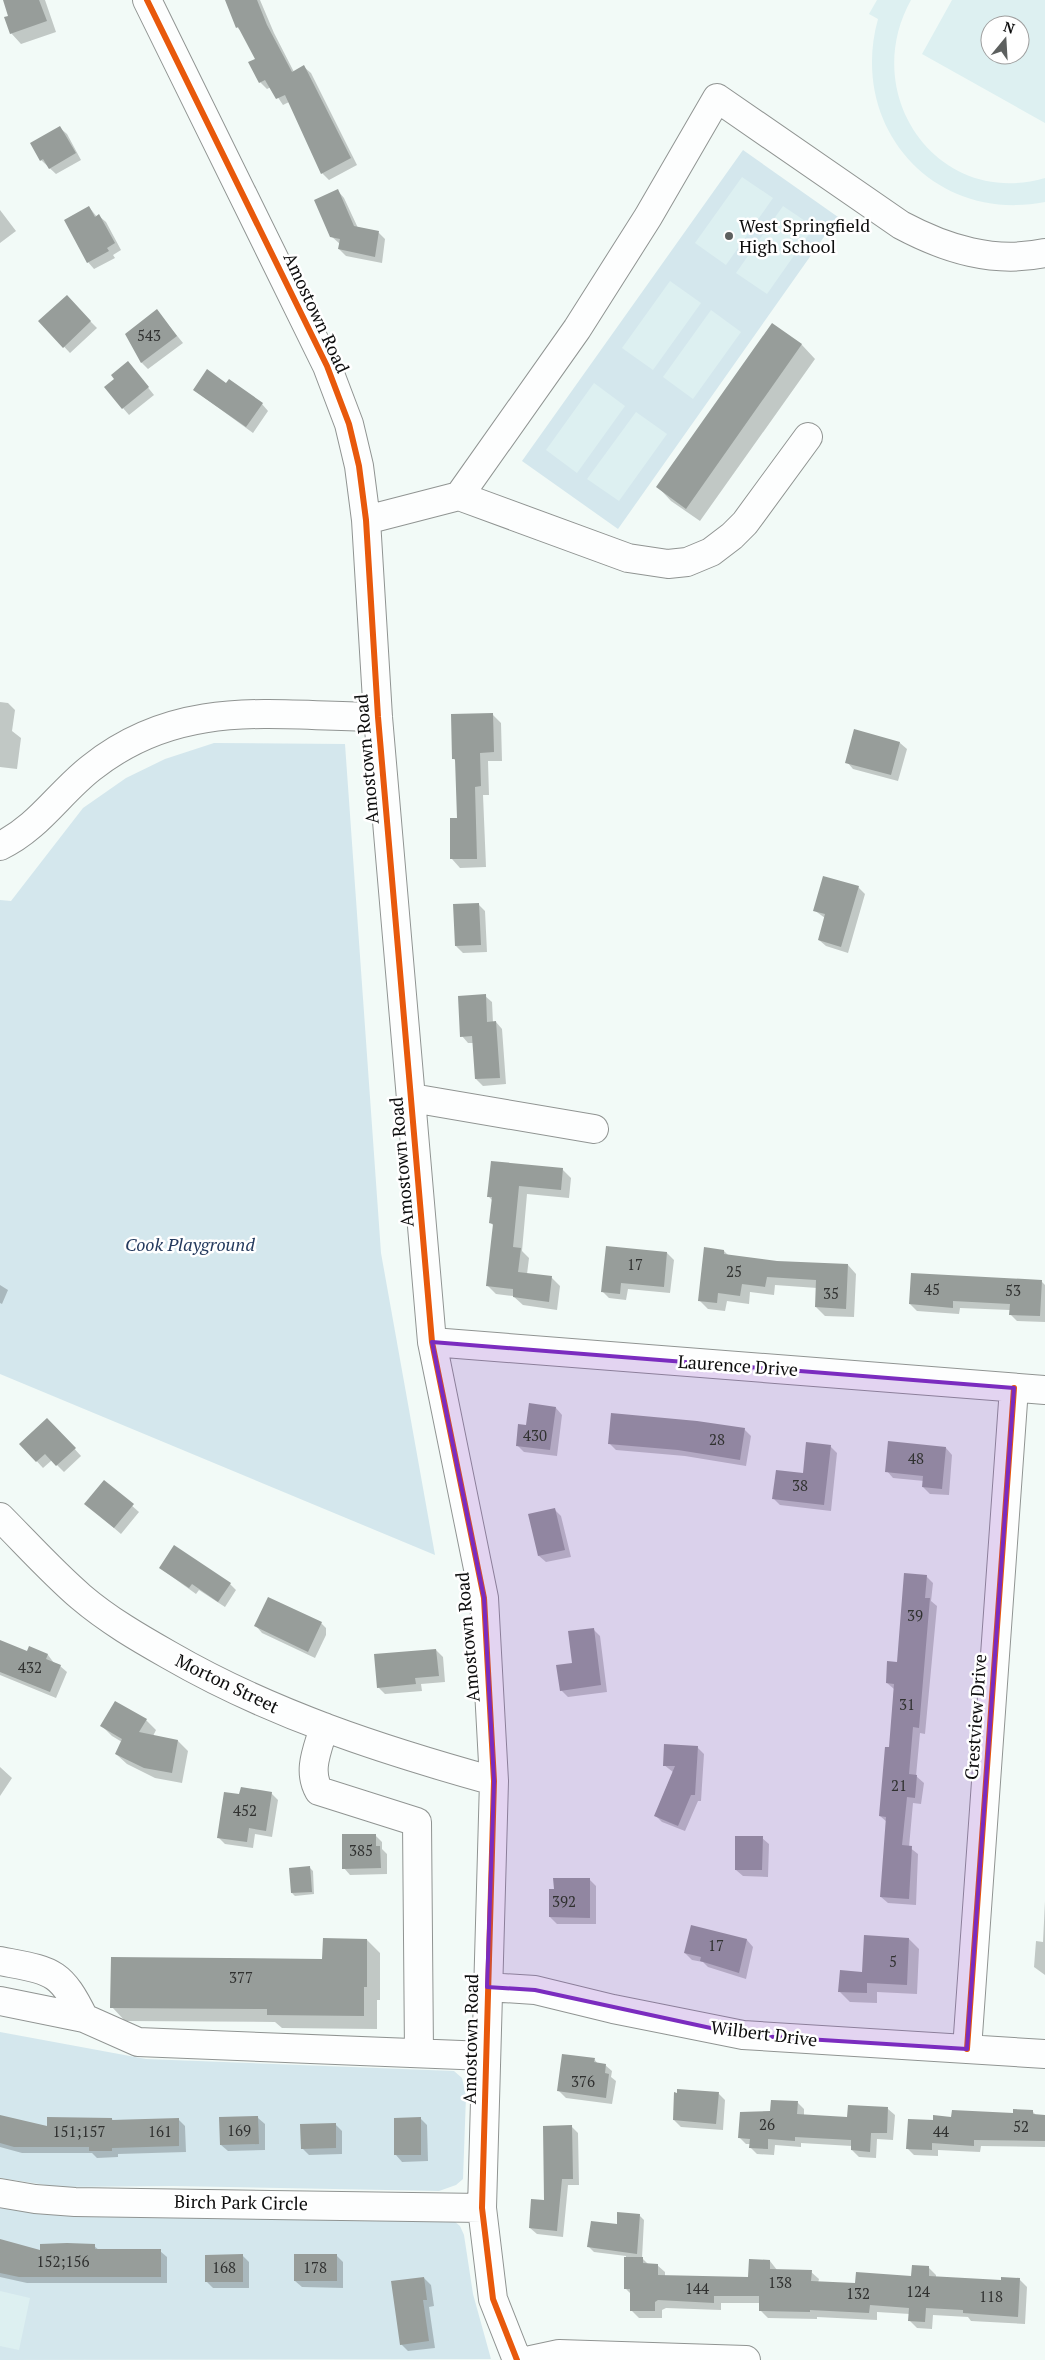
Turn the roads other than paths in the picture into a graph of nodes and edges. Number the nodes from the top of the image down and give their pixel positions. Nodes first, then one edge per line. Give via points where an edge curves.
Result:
1 (147, 0) edge
2 (1045, 253) edge
3 (808, 437) dead end
4 (459, 496) junction
5 (366, 520) junction
6 (378, 717) junction
7 (0, 846) edge
8 (412, 1098) junction
9 (594, 1128) dead end
10 (432, 1342) junction
11 (1014, 1388) junction
12 (1045, 1390) edge
13 (3, 1527) edge
14 (324, 1727) junction
15 (494, 1781) junction
16 (0, 1961) edge
17 (488, 1987) junction
18 (0, 2001) edge
19 (84, 2018) junction
20 (968, 2049) junction
21 (418, 2052) junction
22 (1045, 2054) edge
23 (486, 2056) junction
24 (0, 2193) edge
25 (482, 2208) junction
26 (517, 2360) edge
27 (531, 2360) edge
28 (746, 2360) edge

1 - 5 street, Amostown Road via 327,366 359,466
2 - 4 street via 997,257 948,247 924,237 901,225 717,98 648,217 577,329
3 - 4 street via 745,523 711,552 687,562 668,564 628,558
4 - 5 street
5 - 6 street, Amostown Road
6 - 7 street via 232,714 162,728 132,741 91,768 43,816
6 - 8 street, Amostown Road
8 - 9 street
8 - 10 street, Amostown Road
10 - 11 street, Laurence Drive
10 - 15 street, Amostown Road via 484,1598
11 - 12 street, Laurence Drive
11 - 20 street, Crestview Drive
13 - 14 street, Morton Street via 81,1597 142,1639 219,1682
14 - 15 street, Morton Street via 391,1751
14 - 21 street via 312,1772 319,1790 417,1822
15 - 17 street, Amostown Road
16 - 19 street via 36,1968 58,1978 71,1992
17 - 20 street, Wilbert Drive via 534,1990 743,2035
17 - 23 street, Amostown Road
18 - 19 street
19 - 21 street via 138,2042
20 - 22 street, Wilbert Drive
21 - 23 street
23 - 25 street, Amostown Road
24 - 25 street, Birch Park Circle via 75,2202
25 - 26 street, Amostown Road via 492,2299
27 - 28 street via 559,2354

